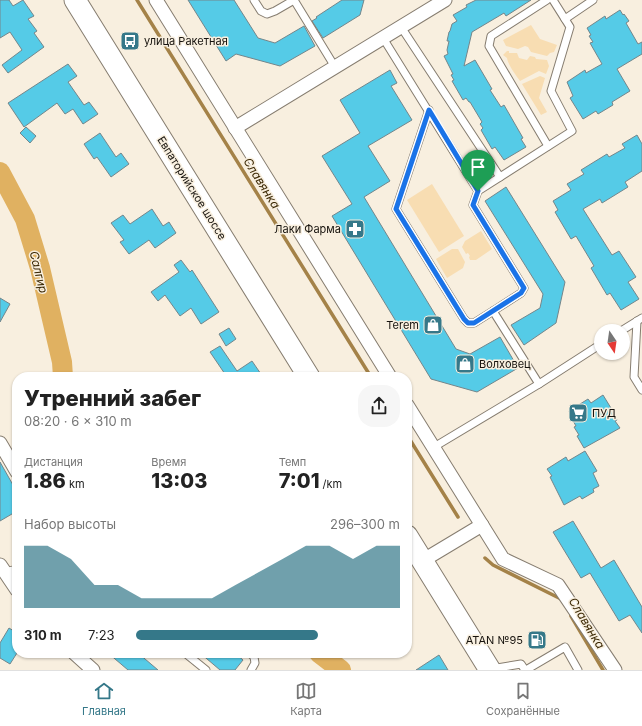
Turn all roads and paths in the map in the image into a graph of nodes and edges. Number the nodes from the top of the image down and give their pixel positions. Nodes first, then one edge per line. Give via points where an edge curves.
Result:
1 (76, 0) edge
2 (156, 0) edge
3 (254, 0) edge
4 (294, 0) edge
5 (445, 0) edge
6 (547, 0) edge
7 (553, 0) edge
8 (593, 0) edge
9 (565, 19) junction
10 (401, 26) junction
11 (383, 38) junction
12 (335, 67) junction
13 (429, 110) junction
14 (235, 128) junction
15 (548, 146) junction
16 (500, 177) junction
17 (478, 191) junction
18 (493, 311) junction
19 (640, 319) edge
20 (630, 325) edge
21 (594, 349) edge
22 (306, 372) edge
23 (387, 372) edge
24 (539, 384) junction
25 (642, 390) edge
26 (412, 413) edge
27 (434, 447) junction
28 (2, 449) edge
29 (12, 464) edge
30 (482, 525) junction
31 (412, 544) edge
32 (422, 560) junction
33 (7, 569) edge
34 (12, 580) edge
35 (80, 658) edge
36 (191, 658) edge
37 (254, 658) edge
38 (93, 670) edge
39 (206, 670) edge
40 (251, 670) edge
41 (490, 670) edge
42 (525, 670) edge
43 (578, 670) edge
44 (615, 670) edge

1 - 22 main road, Евпаторийское шоссе
2 - 14 street
3 - 4 lane via 261,11 267,14
4 - 12 lane
5 - 10 street
6 - 15 lane via 491,36 489,46
7 - 9 lane
8 - 9 lane
9 - 15 lane via 570,27 551,91 572,130
10 - 11 street
10 - 16 lane
11 - 12 street
11 - 13 lane
12 - 14 street
13 - 17 lane
13 - 18 lane via 396,209 468,323 474,323
14 - 23 street
15 - 16 lane
16 - 17 lane
17 - 18 lane via 473,205 524,288 521,293
18 - 24 lane
19 - 20 lane
19 - 25 lane via 634,377
21 - 24 lane
24 - 27 lane
26 - 27 street
27 - 30 street
28 - 29 street
30 - 32 street
30 - 44 street via 503,558 558,585
31 - 32 main road
32 - 41 main road
33 - 34 street
35 - 38 street
36 - 39 lane
37 - 40 lane via 255,663
41 - 42 lane via 521,664
42 - 43 lane via 565,647

